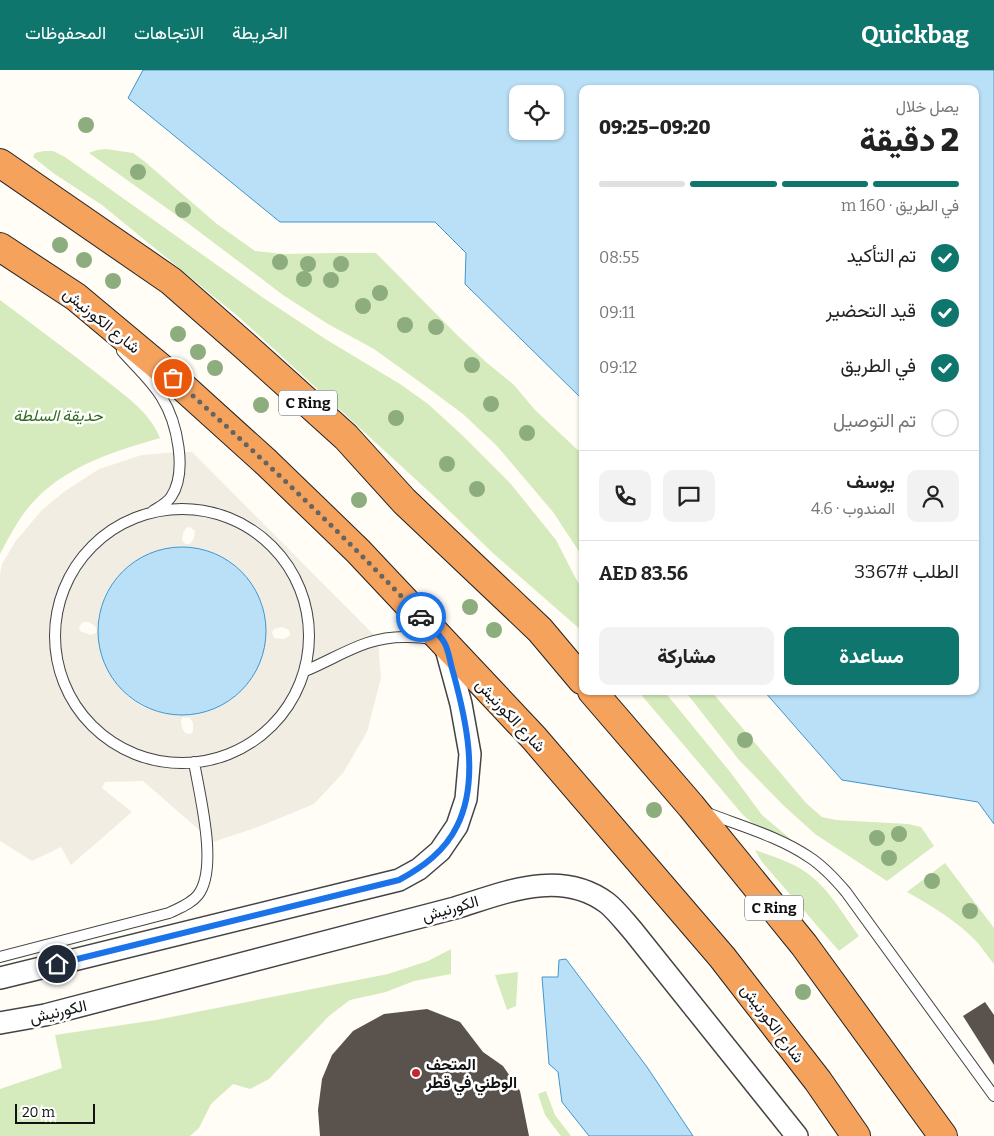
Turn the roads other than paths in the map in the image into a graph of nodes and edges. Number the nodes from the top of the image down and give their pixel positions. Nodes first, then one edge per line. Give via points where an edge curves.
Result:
1 (0, 163) edge
2 (0, 247) edge
3 (76, 297) junction
4 (152, 512) junction
5 (445, 643) junction
6 (305, 671) junction
7 (579, 676) edge
8 (595, 695) edge
9 (194, 762) junction
10 (691, 806) junction
11 (0, 957) edge
12 (0, 978) edge
13 (0, 1023) edge
14 (994, 1096) edge
15 (797, 1136) edge
16 (856, 1136) edge
17 (943, 1136) edge

1 - 7 highway, C Ring via 171,281 245,346 346,438 404,501 540,630
2 - 3 highway, شارع الكورنيش
3 - 4 lane via 161,396 169,412 177,442 178,478 170,498
3 - 5 highway, شارع الكورنيش via 268,463
4 - 6 lane via 185,509 218,514 248,527 275,548 294,574 306,606 310,638
4 - 9 lane via 122,524 96,542 76,566 62,594 55,625 56,657 65,687 82,714 104,736 131,752 150,758
5 - 6 lane via 426,638 385,637 354,646
5 - 12 street via 462,704 470,754 466,799 457,826 440,851 419,869 399,880
5 - 16 highway, شارع الكورنيش via 534,738 722,957 818,1081
6 - 9 lane via 285,711 260,736 238,750
8 - 10 highway, C Ring
9 - 11 lane via 207,855 206,875 198,894 187,905 169,913
10 - 14 lane via 790,845 830,874
10 - 17 highway, C Ring via 804,945
13 - 15 street, الكورنيش via 45,1015 455,908 521,887 555,884 581,889 613,910

